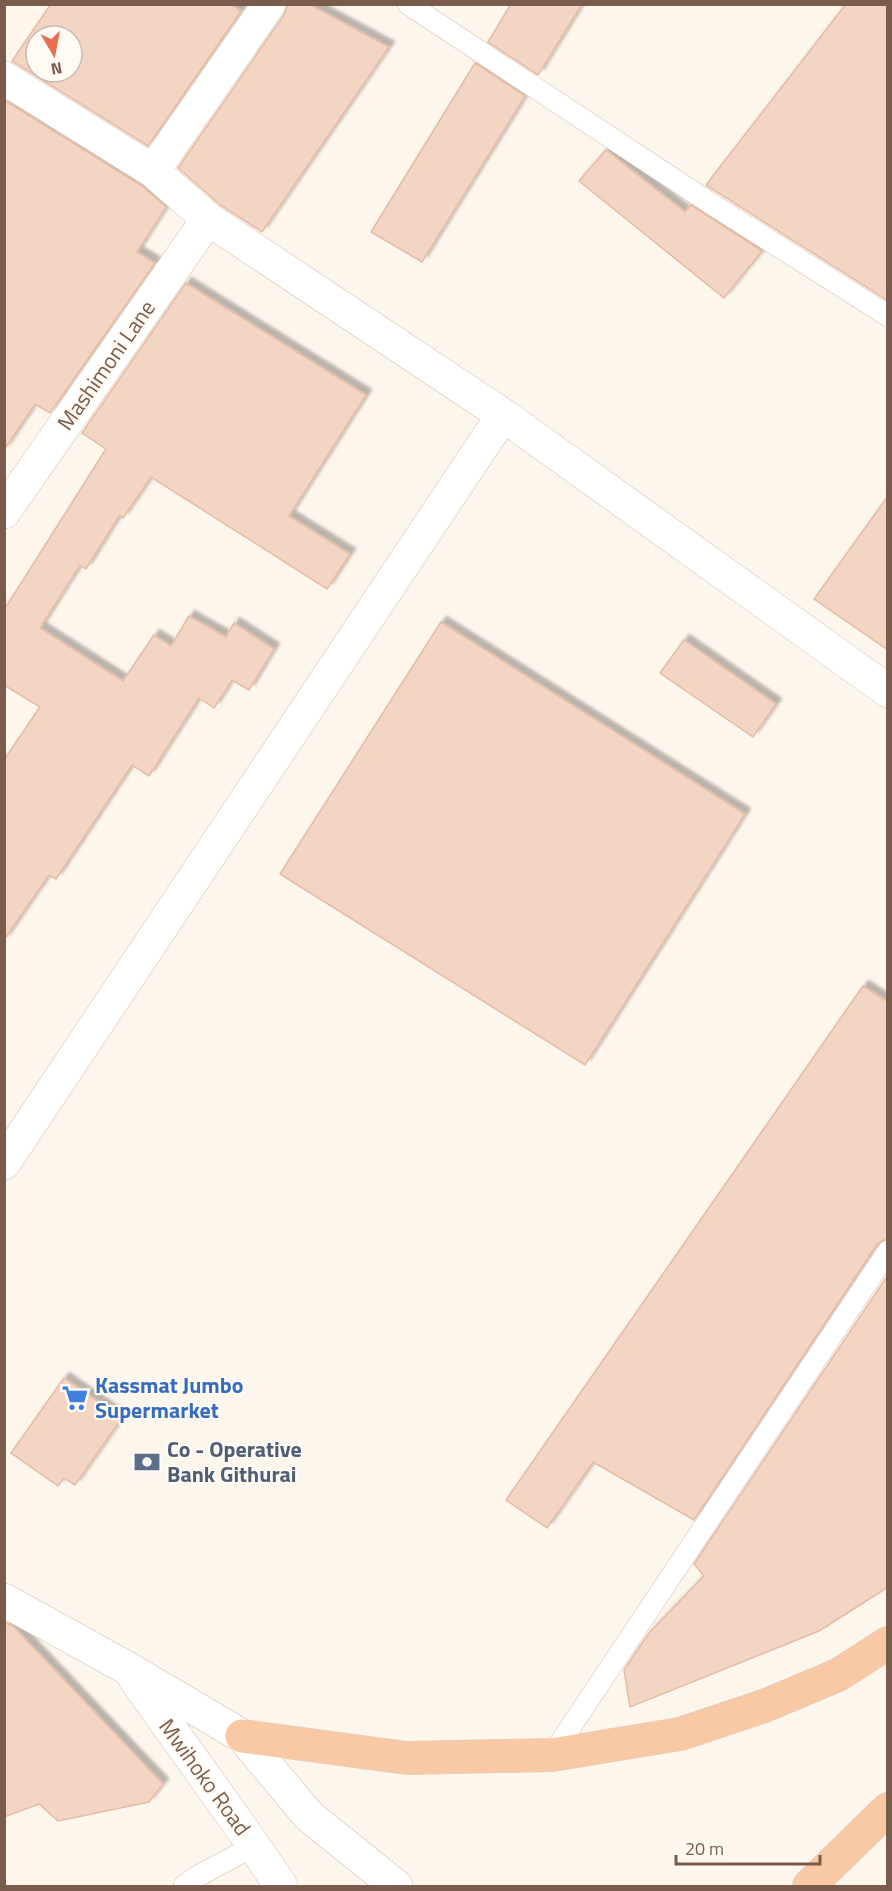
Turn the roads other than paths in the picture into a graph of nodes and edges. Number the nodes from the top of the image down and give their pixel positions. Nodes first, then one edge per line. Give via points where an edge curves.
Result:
1 (269, 4) edge
2 (408, 4) edge
3 (4, 78) edge
4 (153, 171) junction
5 (208, 219) junction
6 (888, 315) edge
7 (503, 415) junction
8 (4, 512) edge
9 (888, 691) edge
10 (4, 1163) edge
11 (888, 1251) edge
12 (4, 1600) edge
13 (888, 1643) edge
14 (127, 1668) junction
15 (242, 1736) junction
16 (552, 1755) junction
17 (888, 1809) edge
18 (254, 1846) junction
19 (184, 1887) edge
20 (281, 1887) edge
21 (396, 1887) edge
22 (809, 1887) edge

1 - 4 street
2 - 6 lane
3 - 4 street
4 - 5 street
5 - 7 street
5 - 8 street, Mashimoni Lane
7 - 9 street
7 - 10 street
11 - 16 lane
12 - 14 street, Mwihoko Road
13 - 16 highway via 838,1675 764,1706 680,1734
14 - 15 street, Mwihoko Road
14 - 18 street, Mwihoko Road
15 - 16 highway via 407,1758
15 - 21 street, Mwihoko Road via 309,1816
17 - 22 highway
18 - 19 lane
18 - 20 street, Mwihoko Road

